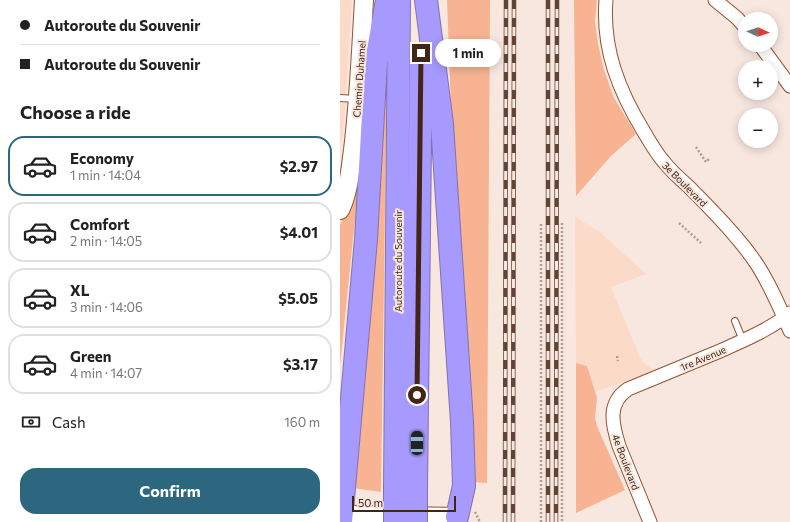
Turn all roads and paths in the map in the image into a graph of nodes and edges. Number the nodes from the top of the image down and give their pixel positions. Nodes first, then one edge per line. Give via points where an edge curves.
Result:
1 (364, 0) edge
2 (387, 0) edge
3 (399, 0) edge
4 (422, 0) edge
5 (426, 0) edge
6 (606, 0) edge
7 (715, 0) edge
8 (738, 19) edge
9 (765, 52) edge
10 (790, 86) edge
11 (349, 98) edge
12 (696, 147) dead end
13 (352, 157) junction
14 (709, 159) dead end
15 (340, 182) edge
16 (340, 210) edge
17 (562, 223) dead end
18 (679, 223) dead end
19 (541, 224) dead end
20 (700, 243) dead end
21 (787, 315) edge
22 (735, 321) dead end
23 (790, 331) edge
24 (743, 341) junction
25 (616, 356) dead end
26 (618, 361) dead end
27 (617, 401) joint
28 (406, 490) junction
29 (341, 516) edge
30 (457, 520) edge
31 (395, 522) edge
32 (416, 522) edge
33 (541, 522) edge
34 (562, 522) edge
35 (650, 522) edge

1 - 11 street, Chemin Duhamel
2 - 29 highway via 376,62 366,239
3 - 28 highway, Autoroute du Souvenir
4 - 28 highway, Autoroute du Souvenir
5 - 30 highway via 442,124 460,399 464,486
6 - 21 street, 3e Boulevard via 606,37 609,53 634,116 662,161 703,201 747,251
7 - 8 street
9 - 10 street
11 - 13 street, Chemin Duhamel via 355,132
12 - 14 path via 706,162
13 - 15 street, Chemin Duhamel
13 - 16 street, Chemin Duhamel
17 - 34 path
18 - 20 path
19 - 33 path
21 - 23 street, 3e Boulevard
21 - 24 street, 1re Avenue via 763,332
22 - 24 lane
24 - 27 street, 1re Avenue via 628,389
25 - 26 path
27 - 35 street, 4e Boulevard via 613,415 615,433
28 - 31 highway, Autoroute du Souvenir, bridge
28 - 32 highway, Autoroute du Souvenir, bridge
29 - 30 street

